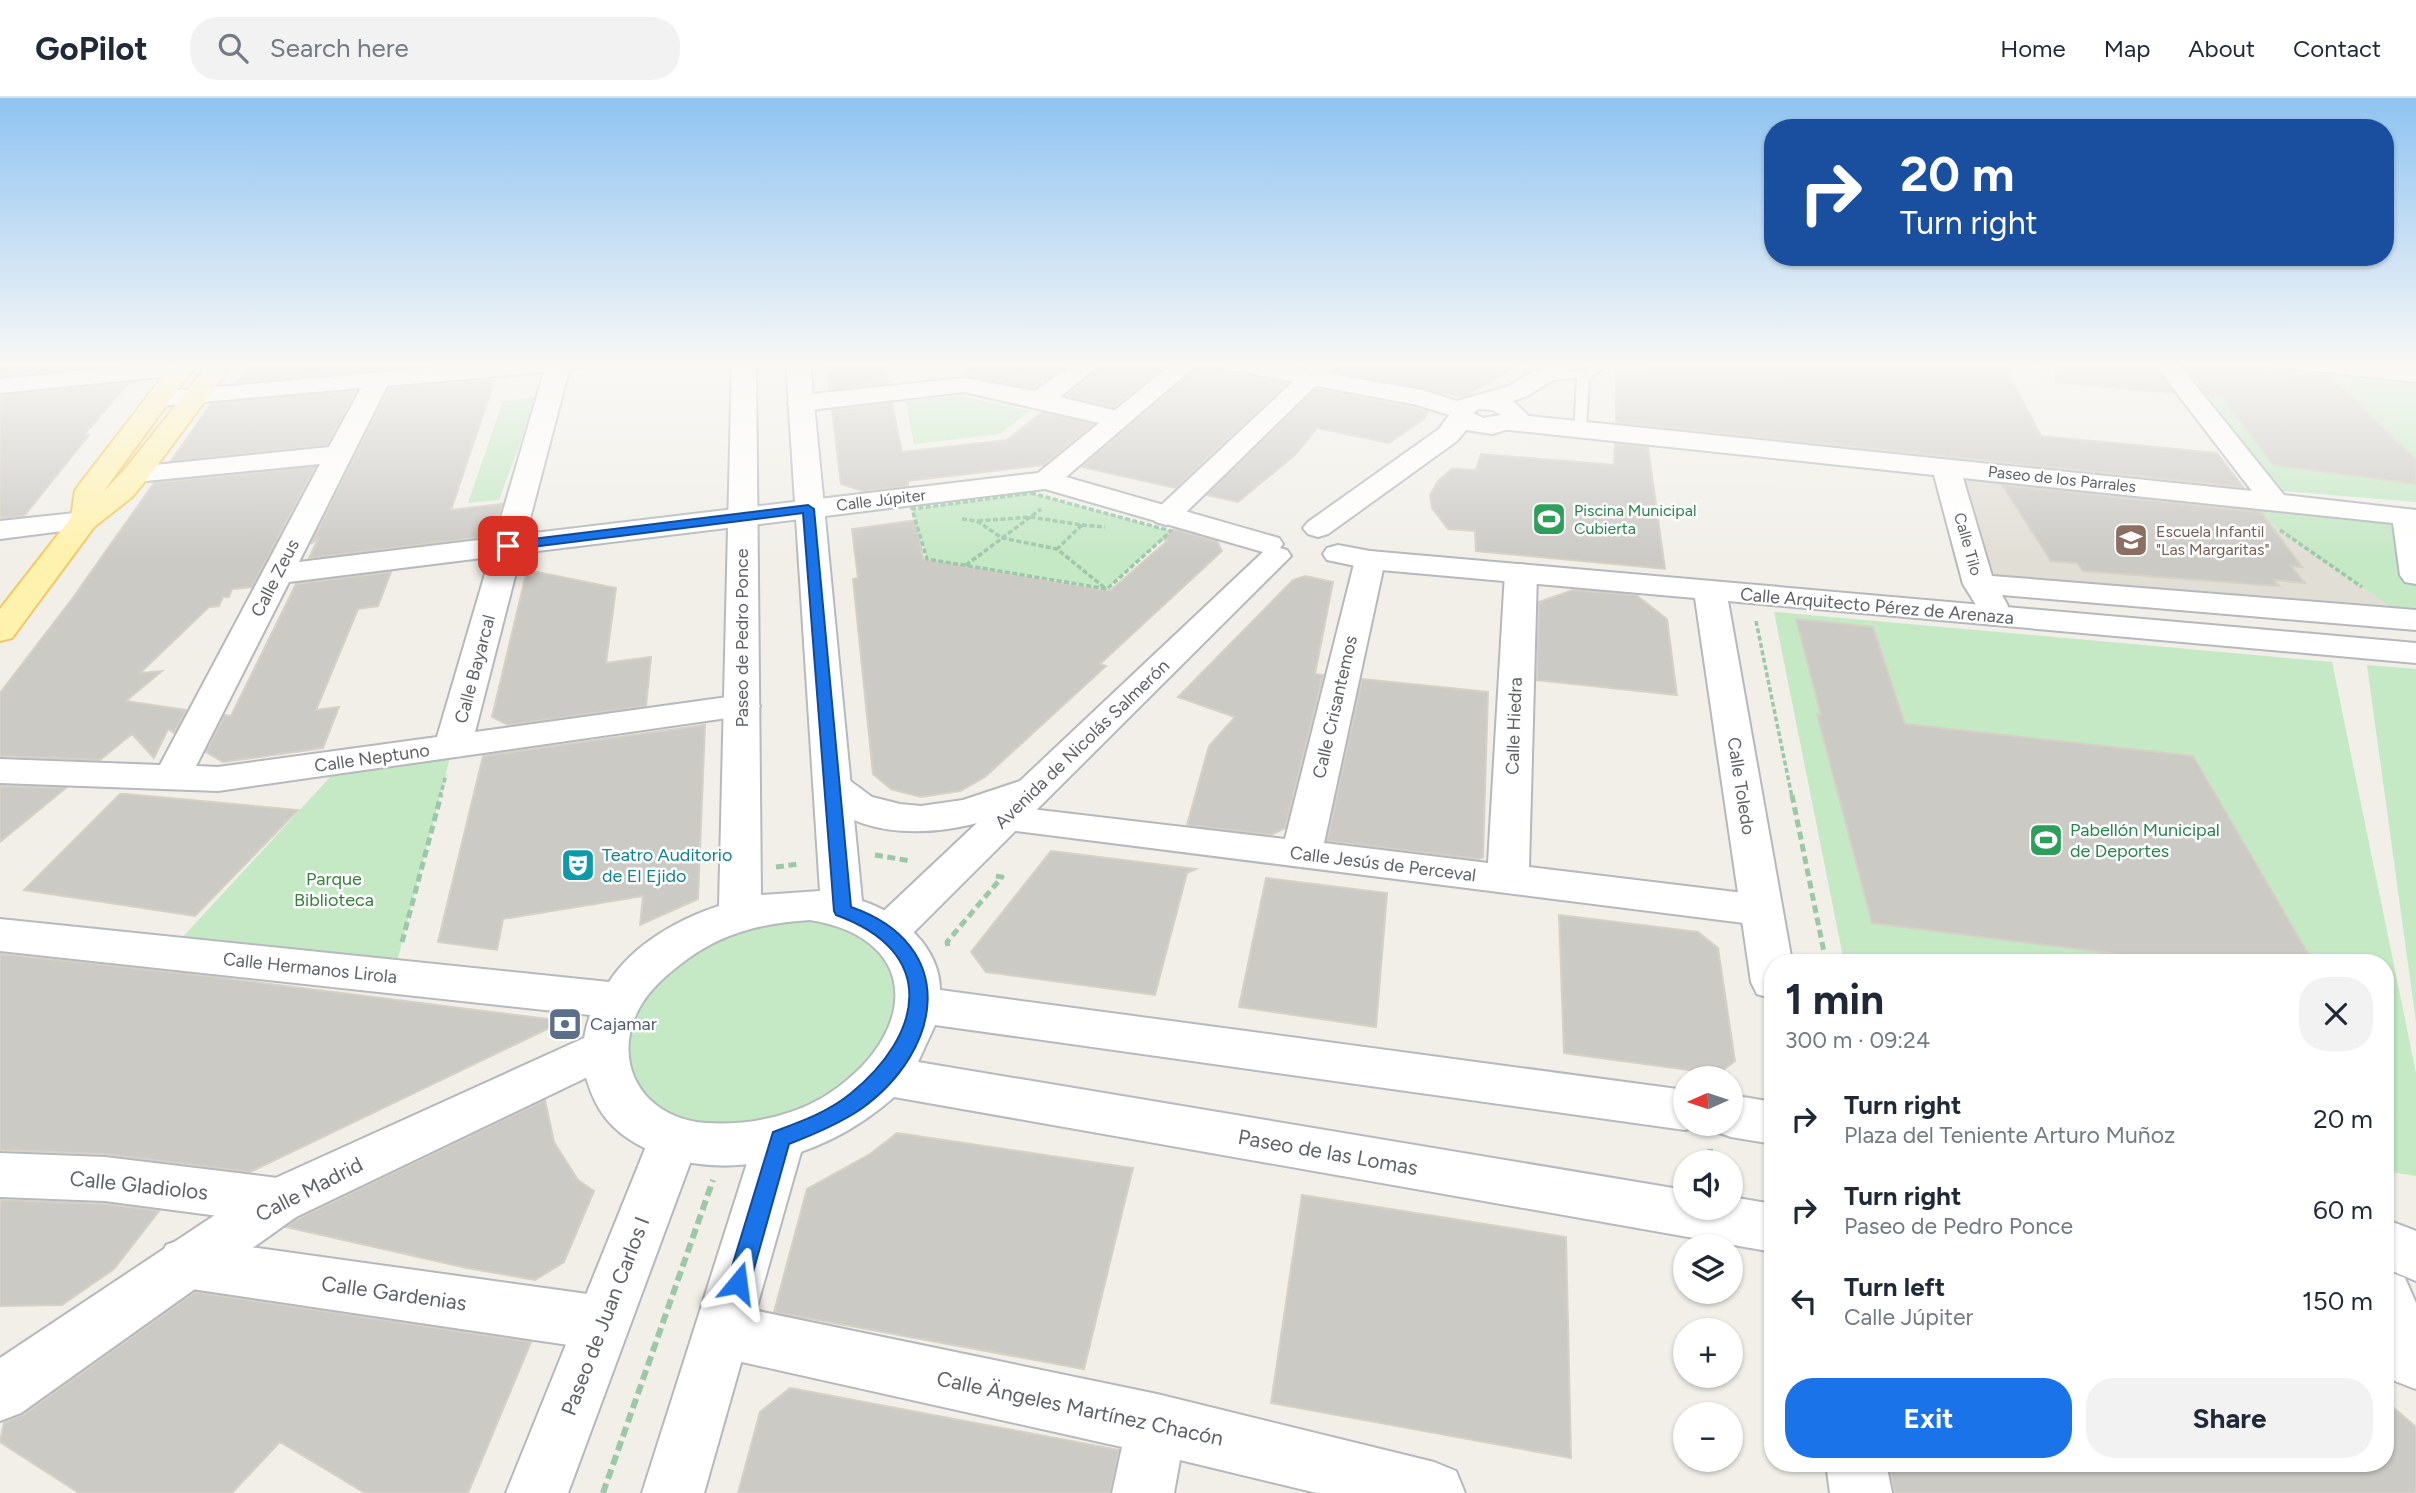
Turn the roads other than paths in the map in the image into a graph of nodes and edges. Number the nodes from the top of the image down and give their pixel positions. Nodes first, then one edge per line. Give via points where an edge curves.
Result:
1 (137, 427) edge
2 (172, 427) edge
3 (353, 427) edge
4 (544, 427) edge
5 (744, 427) edge
6 (803, 427) edge
7 (1109, 427) edge
8 (1259, 427) edge
9 (1465, 427) edge
10 (1561, 427) edge
11 (2216, 427) edge
12 (1578, 430) joint
13 (339, 454) junction
14 (1946, 467) junction
15 (136, 474) junction
16 (1050, 490) junction
17 (2273, 500) junction
18 (808, 509) junction
19 (1166, 516) junction
20 (743, 517) junction
21 (84, 521) junction
22 (1318, 528) junction
23 (0, 530) edge
24 (508, 546) junction
25 (1310, 557) junction
26 (1521, 573) junction
27 (277, 574) junction
28 (2416, 575) edge
29 (1979, 583) junction
30 (1710, 590) junction
31 (1997, 618) junction
32 (2412, 620) edge
33 (0, 631) edge
34 (2416, 653) edge
35 (742, 706) junction
36 (453, 746) junction
37 (0, 771) edge
38 (172, 777) junction
39 (832, 786) junction
40 (1035, 789) junction
41 (1006, 819) junction
42 (1301, 854) junction
43 (1508, 878) junction
44 (1760, 910) junction
45 (842, 911) junction
46 (740, 914) junction
47 (888, 932) junction
48 (0, 935) edge
49 (1768, 954) edge
50 (919, 1004) junction
51 (611, 1024) junction
52 (884, 1076) junction
53 (1673, 1108) edge
54 (1743, 1118) edge
55 (1764, 1122) edge
56 (780, 1138) junction
57 (699, 1143) junction
58 (0, 1175) edge
59 (278, 1201) junction
60 (1764, 1226) edge
61 (2394, 1247) edge
62 (2416, 1256) edge
63 (185, 1263) junction
64 (2394, 1322) edge
65 (602, 1323) junction
66 (724, 1331) junction
67 (2407, 1359) edge
68 (0, 1392) edge
69 (1157, 1424) junction
70 (1858, 1472) edge
71 (537, 1493) edge
72 (673, 1493) edge
73 (1143, 1493) edge
74 (1434, 1493) edge
75 (1861, 1493) edge

1 - 21 main road via 89,491
2 - 15 main road
3 - 13 street, Calle Zeus
4 - 24 street, Calle Bayarcal
5 - 20 street, Paseo de Pedro Ponce
6 - 18 street
7 - 16 street
8 - 19 street
9 - 22 street
10 - 12 street, Paseo de los Parrales
11 - 17 street
12 - 14 street, Paseo de los Parrales
13 - 15 street
13 - 27 street, Calle Zeus
14 - 17 street, Paseo de los Parrales
14 - 29 street, Calle Tilo
15 - 21 main road
16 - 18 street, Calle Júpiter
16 - 19 street, Calle Júpiter
17 - 28 street, Paseo de los Parrales via 2406,516
18 - 20 street, Calle Júpiter
18 - 39 street
19 - 25 street, Calle Júpiter
20 - 24 street, Calle Júpiter
20 - 35 street, Paseo de Pedro Ponce
21 - 23 street
21 - 33 main road
22 - 25 street via 1336,536 1341,548
22 - 25 street, Avenida de Nicolás Salmerón via 1284,529 1270,538
24 - 27 street, Calle Júpiter
24 - 36 street, Calle Bayarcal
25 - 26 street, Calle Arquitecto Pérez de Arenaza
25 - 40 street, Avenida de Nicolás Salmerón
25 - 42 street, Calle Crisantemos
26 - 30 street, Calle Arquitecto Pérez de Arenaza
26 - 43 street, Calle Hiedra
27 - 38 street, Calle Zeus
29 - 31 street, Calle Tilo
29 - 32 street
30 - 31 street, Calle Arquitecto Pérez de Arenaza
30 - 44 street, Calle Toledo
31 - 34 street, Calle Arquitecto Pérez de Arenaza
35 - 36 street, Calle Neptuno
35 - 46 street, Paseo de Pedro Ponce
36 - 38 street, Calle Neptuno via 218,779
37 - 38 street, Calle Neptuno
39 - 40 street via 856,806 888,816 929,820 980,811
39 - 45 street
40 - 41 street, Avenida de Nicolás Salmerón
41 - 42 street, Calle Jesús de Perceval
41 - 47 street, Avenida de Nicolás Salmerón
42 - 43 street, Calle Jesús de Perceval
43 - 44 street, Calle Jesús de Perceval
44 - 49 street, Calle Toledo
45 - 46 street via 799,906
45 - 47 street
46 - 51 street via 692,934 650,964
47 - 50 street via 907,952 917,977
48 - 51 street, Calle Hermanos Lirola via 393,977
50 - 52 street via 909,1041
50 - 53 street
51 - 57 street via 610,1086 634,1118
51 - 59 street, Calle Madrid
52 - 56 street via 832,1116
52 - 60 street, Paseo de las Lomas
54 - 55 street
56 - 57 street
56 - 66 street
57 - 65 street, Paseo de Juan Carlos I
58 - 59 street, Calle Gladiolos via 105,1179
59 - 63 street, Calle Madrid
61 - 62 street
63 - 65 street, Calle Gardenias
63 - 68 street, Calle Madrid
64 - 67 street
65 - 71 street, Paseo de Juan Carlos I
66 - 69 street, Calle Ängeles Martínez Chacón
66 - 72 street
69 - 73 street
69 - 74 street, Calle Ängeles Martínez Chacón
70 - 75 street

